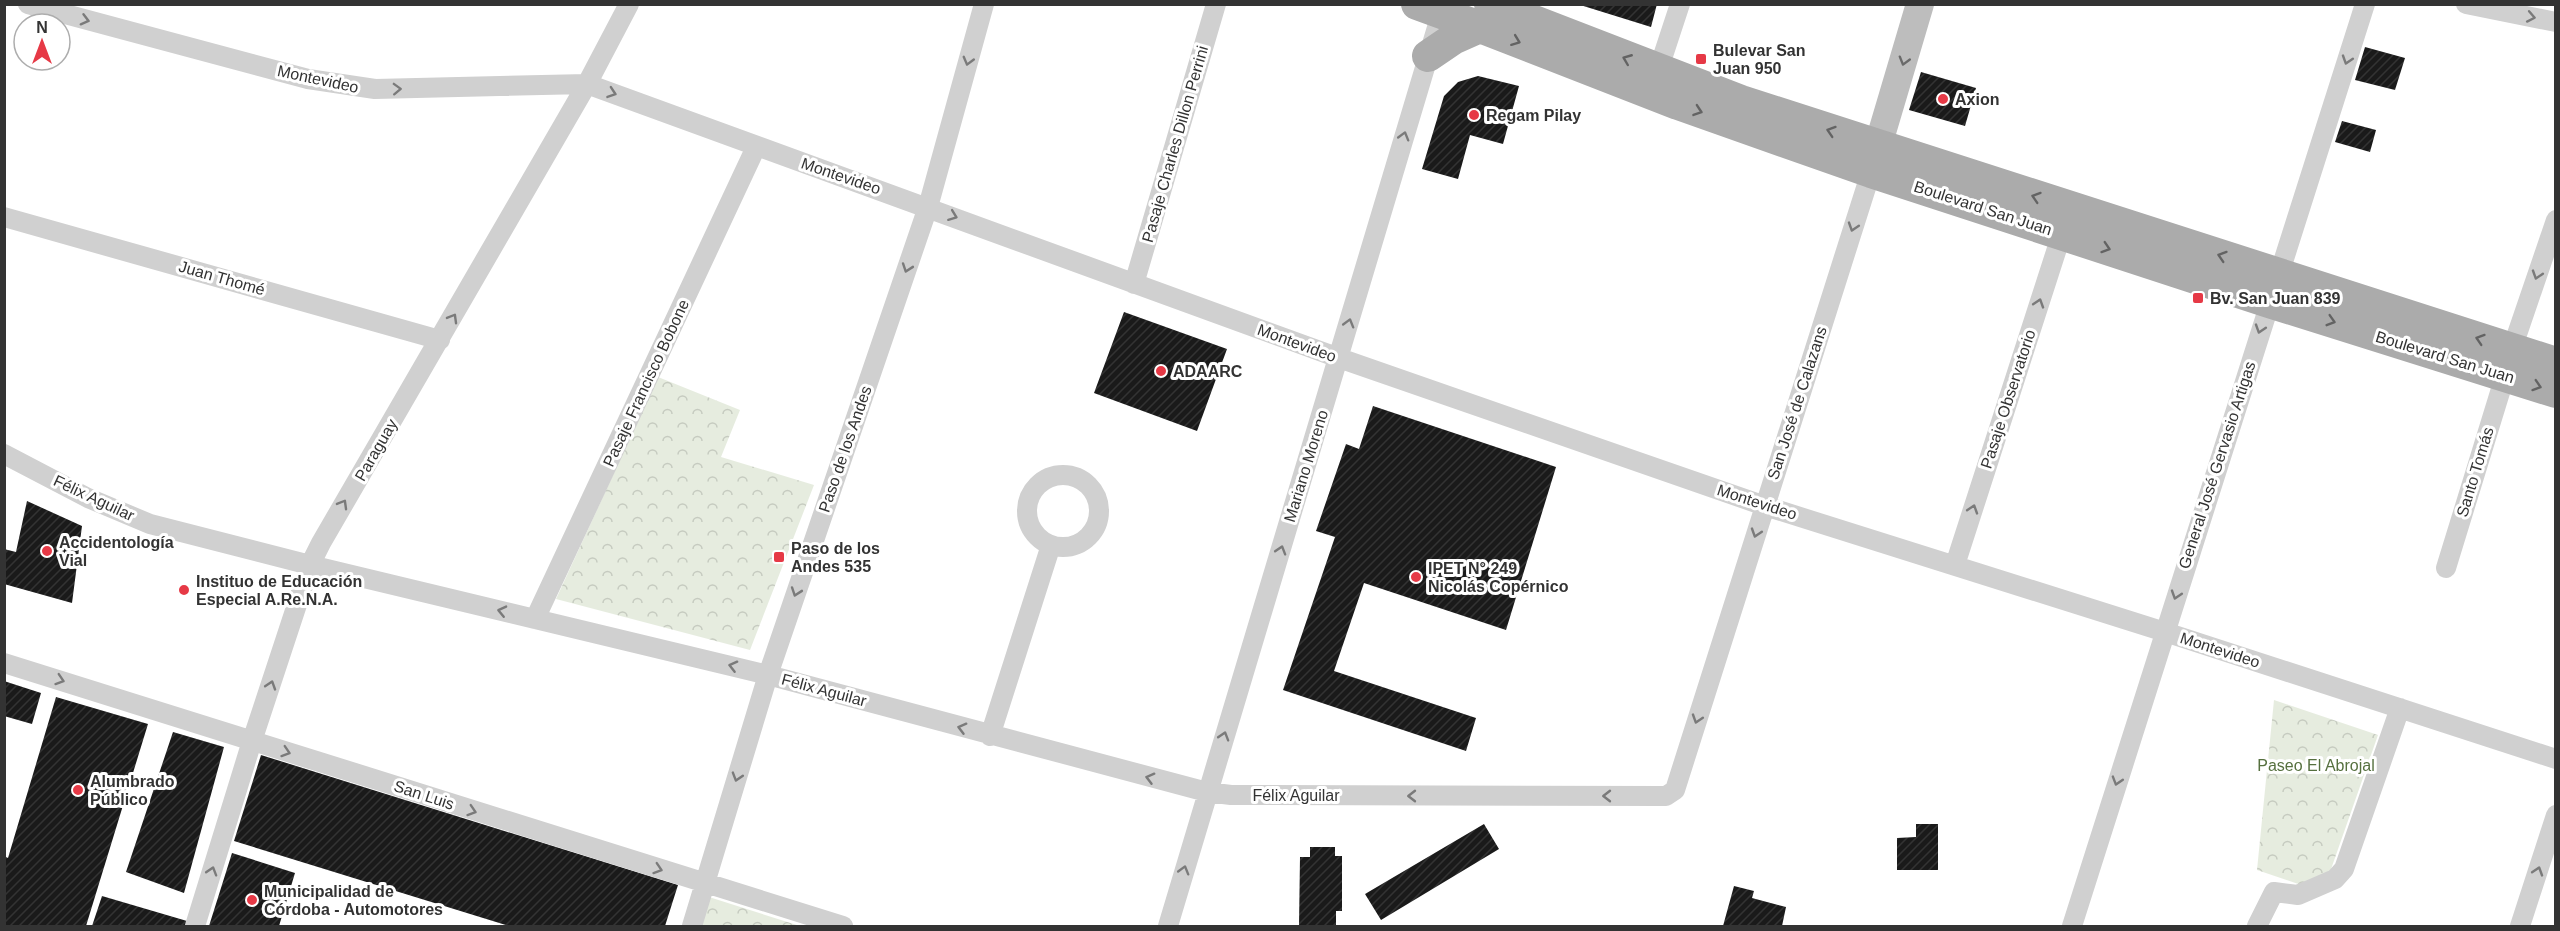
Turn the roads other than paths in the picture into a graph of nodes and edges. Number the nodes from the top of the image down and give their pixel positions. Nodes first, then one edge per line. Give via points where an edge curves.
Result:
1 (28, 4) edge
2 (629, 4) edge
3 (984, 4) edge
4 (1216, 4) edge
5 (1680, 4) edge
6 (1920, 4) edge
7 (2365, 4) edge
8 (2466, 4) edge
9 (1434, 7) edge
10 (1485, 16) edge
11 (2556, 22) edge
12 (1428, 56) junction
13 (1658, 71) junction
14 (587, 84) junction
15 (756, 147) junction
16 (1875, 159) junction
17 (928, 207) junction
18 (4, 217) edge
19 (2556, 220) edge
20 (2062, 233) junction
21 (1134, 284) junction
22 (2273, 287) junction
23 (440, 340) junction
24 (1339, 358) junction
25 (2508, 363) junction
26 (2556, 363) edge
27 (2556, 392) edge
28 (4, 454) edge
29 (1765, 506) junction
30 (1051, 545) dead end
31 (1955, 565) junction
32 (310, 566) junction
33 (2446, 568) dead end
34 (535, 619) junction
35 (2164, 632) junction
36 (4, 663) edge
37 (768, 675) junction
38 (2400, 708) junction
39 (990, 736) junction
40 (252, 741) junction
41 (2556, 759) edge
42 (1207, 792) junction
43 (1666, 796) joint
44 (2556, 816) edge
45 (705, 884) junction
46 (195, 927) edge
47 (692, 927) edge
48 (843, 927) edge
49 (1168, 927) edge
50 (2072, 927) edge
51 (2257, 927) edge
52 (2520, 927) edge

1 -> 14 street, Montevideo via 308,79 352,87
2 - 14 street, Paraguay
3 -> 17 street, Paso de los Andes
4 - 21 street, Pasaje Charles Dillon Perrini
5 - 13 street
6 -> 16 street, San José de Calazans
7 -> 22 street, General José Gervasio Artigas
8 -> 11 street
9 - 10 main road, Boulevard San Juan
9 - 12 street, Mariano Moreno
10 - 12 main road
13 -> 10 main road, Boulevard San Juan
10 -> 16 main road, Boulevard San Juan via 1678,104
24 -> 12 street, Mariano Moreno
16 -> 13 main road, Boulevard San Juan via 1741,101
14 -> 15 street, Montevideo
23 -> 14 street, Paraguay
15 - 17 street, Montevideo
15 - 34 street, Pasaje Francisco Bobone
16 - 20 main road, Boulevard San Juan
22 -> 16 main road, Boulevard San Juan
16 -> 29 street, San José de Calazans
17 -> 21 street, Montevideo
17 -> 37 street, Paso de los Andes
18 - 23 street, Juan Thomé
19 -> 25 street, Santo Tomás
20 -> 22 main road, Boulevard San Juan
31 -> 20 street, Pasaje Observatorio
21 - 24 street, Montevideo
22 - 25 main road, Boulevard San Juan
22 -> 35 street, General José Gervasio Artigas
32 -> 23 street, Paraguay
24 - 29 street, Montevideo
42 -> 24 street, Mariano Moreno
25 - 26 main road, Boulevard San Juan
25 -> 27 main road, Boulevard San Juan
25 - 33 street, Santo Tomás
28 - 32 street, Félix Aguilar via 88,498 150,524
29 - 31 street, Montevideo
29 -> 43 street, San José de Calazans via 1675,790
30 - 39 street
31 - 35 street, Montevideo
34 -> 32 street, Félix Aguilar
40 -> 32 street, Paraguay
37 -> 34 street, Félix Aguilar
35 - 38 street, Montevideo
35 -> 50 street, General José Gervasio Artigas
36 -> 40 street, San Luis
39 -> 37 street, Félix Aguilar
37 -> 45 street, Paso de los Andes
38 - 41 street, Montevideo
38 - 51 street via 2344,869 2335,879 2298,895 2274,892
42 -> 39 street, Félix Aguilar
40 -> 45 street, San Luis
46 -> 40 street, Paraguay
43 -> 42 street, Félix Aguilar
49 -> 42 street, Mariano Moreno
52 -> 44 street
45 - 47 street, Paso de los Andes
45 - 48 street, San Luis

